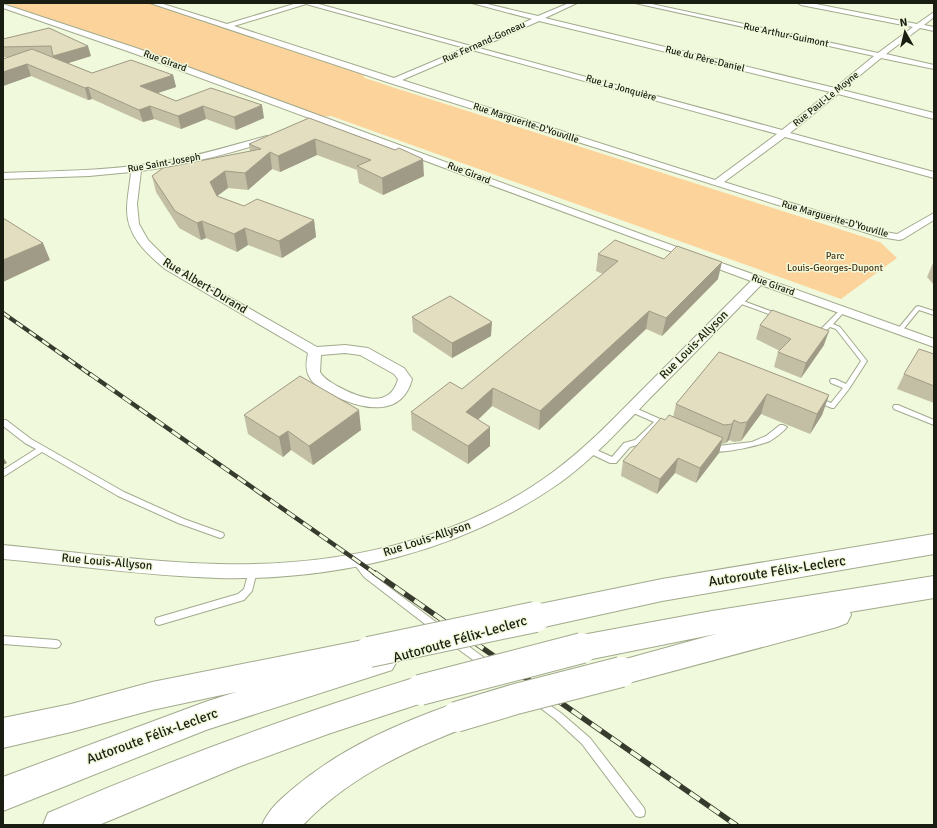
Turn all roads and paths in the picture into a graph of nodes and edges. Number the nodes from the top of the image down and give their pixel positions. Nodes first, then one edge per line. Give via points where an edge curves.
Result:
1 (153, 3) edge
2 (178, 3) edge
3 (304, 3) edge
4 (308, 3) edge
5 (475, 3) edge
6 (574, 3) edge
7 (638, 3) edge
8 (801, 3) edge
9 (3, 6) edge
10 (165, 7) junction
11 (934, 14) edge
12 (538, 18) junction
13 (228, 26) junction
14 (919, 26) junction
15 (66, 27) junction
16 (934, 29) edge
17 (52, 31) edge
18 (474, 47) junction
19 (880, 55) junction
20 (934, 67) edge
21 (393, 81) junction
22 (837, 91) junction
23 (318, 116) junction
24 (934, 116) edge
25 (305, 123) edge
26 (784, 134) junction
27 (279, 135) edge
28 (136, 169) junction
29 (934, 175) edge
30 (3, 176) edge
31 (717, 183) junction
32 (934, 216) edge
33 (759, 280) junction
34 (738, 301) junction
35 (843, 310) junction
36 (934, 313) edge
37 (788, 319) edge
38 (829, 325) junction
39 (808, 327) edge
40 (899, 330) junction
41 (934, 343) edge
42 (315, 351) junction
43 (833, 381) dead end
44 (847, 387) junction
45 (811, 397) edge
46 (896, 407) dead end
47 (631, 410) junction
48 (3, 422) edge
49 (658, 422) junction
50 (934, 423) edge
51 (783, 427) dead end
52 (671, 428) edge
53 (704, 443) edge
54 (42, 448) junction
55 (590, 450) junction
56 (3, 474) edge
57 (220, 535) dead end
58 (934, 544) edge
59 (3, 552) edge
60 (355, 560) junction
61 (253, 571) junction
62 (934, 588) edge
63 (159, 621) dead end
64 (3, 640) edge
65 (56, 644) dead end
66 (376, 656) junction
67 (507, 679) dead end
68 (520, 688) dead end
69 (3, 733) edge
70 (3, 794) edge
71 (640, 812) dead end
72 (60, 825) edge
73 (279, 825) edge

1 - 10 street, Rue Marguerite-D'Youville
2 - 10 street
3 - 13 street
4 - 18 street, Rue La Jonquière
5 - 12 street, Rue du Père-Daniel
6 - 12 street, Rue Fernand-Goneau
7 - 19 street, Rue Arthur-Guimont
8 - 14 street
9 - 15 street, Rue Girard
10 - 13 street, Rue Marguerite-D'Youville
11 - 14 street, Rue Paul-Le Moyne
12 - 18 street, Rue Fernand-Goneau
12 - 22 street, Rue du Père-Daniel
13 - 21 street, Rue Marguerite-D'Youville
14 - 16 street
14 - 19 street, Rue Paul-Le Moyne
15 - 17 street
15 - 23 street, Rue Girard
18 - 21 street, Rue Fernand-Goneau
18 - 26 street, Rue La Jonquière
19 - 20 street, Rue Arthur-Guimont
19 - 22 street, Rue Paul-Le Moyne
21 - 31 street, Rue Marguerite-D'Youville
22 - 24 street, Rue du Père-Daniel
22 - 26 street, Rue Paul-Le Moyne
23 - 25 street
23 - 33 street, Rue Girard
26 - 29 street, Rue La Jonquière
26 - 31 street, Rue Paul-Le Moyne
27 - 28 street, Rue Saint-Joseph via 215,154
28 - 30 street, Rue Saint-Joseph
28 - 42 street, Rue Albert-Durand via 134,224 152,252 168,267
31 - 32 street, Rue Marguerite-D'Youville via 884,235 899,237
33 - 34 street, Rue Louis-Allyson
33 - 35 street, Rue Girard
34 - 37 lane
34 - 47 street, Rue Louis-Allyson
35 - 38 lane
35 - 40 street, Rue Girard
36 - 40 lane via 918,308
38 - 39 lane via 822,332
38 - 44 lane via 838,328 864,361
40 - 41 street, Rue Girard
42 - 42 street via 315,377 359,402 382,402 398,392 404,384 405,379 399,371 363,351
43 - 44 lane
44 - 45 lane via 832,406
46 - 50 lane
47 - 49 lane
47 - 55 street, Rue Louis-Allyson
48 - 54 lane
49 - 52 lane
49 - 55 lane via 638,442 627,445 613,461
51 - 53 lane via 768,440 752,444 717,449
54 - 56 lane
54 - 57 lane via 121,494
55 - 60 street, Rue Louis-Allyson via 539,490 478,522 416,544
58 - 66 highway, Autoroute Félix-Leclerc, bridge via 655,592 535,617
59 - 61 street, Rue Louis-Allyson via 193,570
60 - 61 street, Rue Louis-Allyson
60 - 67 lane via 361,570 384,590
61 - 63 lane via 249,590 241,597
62 - 72 highway, bridge via 719,622 582,648 420,690 228,755
62 - 73 highway, bridge via 456,717 416,732 366,757 316,791
64 - 65 lane
66 - 69 highway via 152,696
66 - 70 highway, Autoroute Félix-Leclerc via 205,716
68 - 71 lane via 586,741

